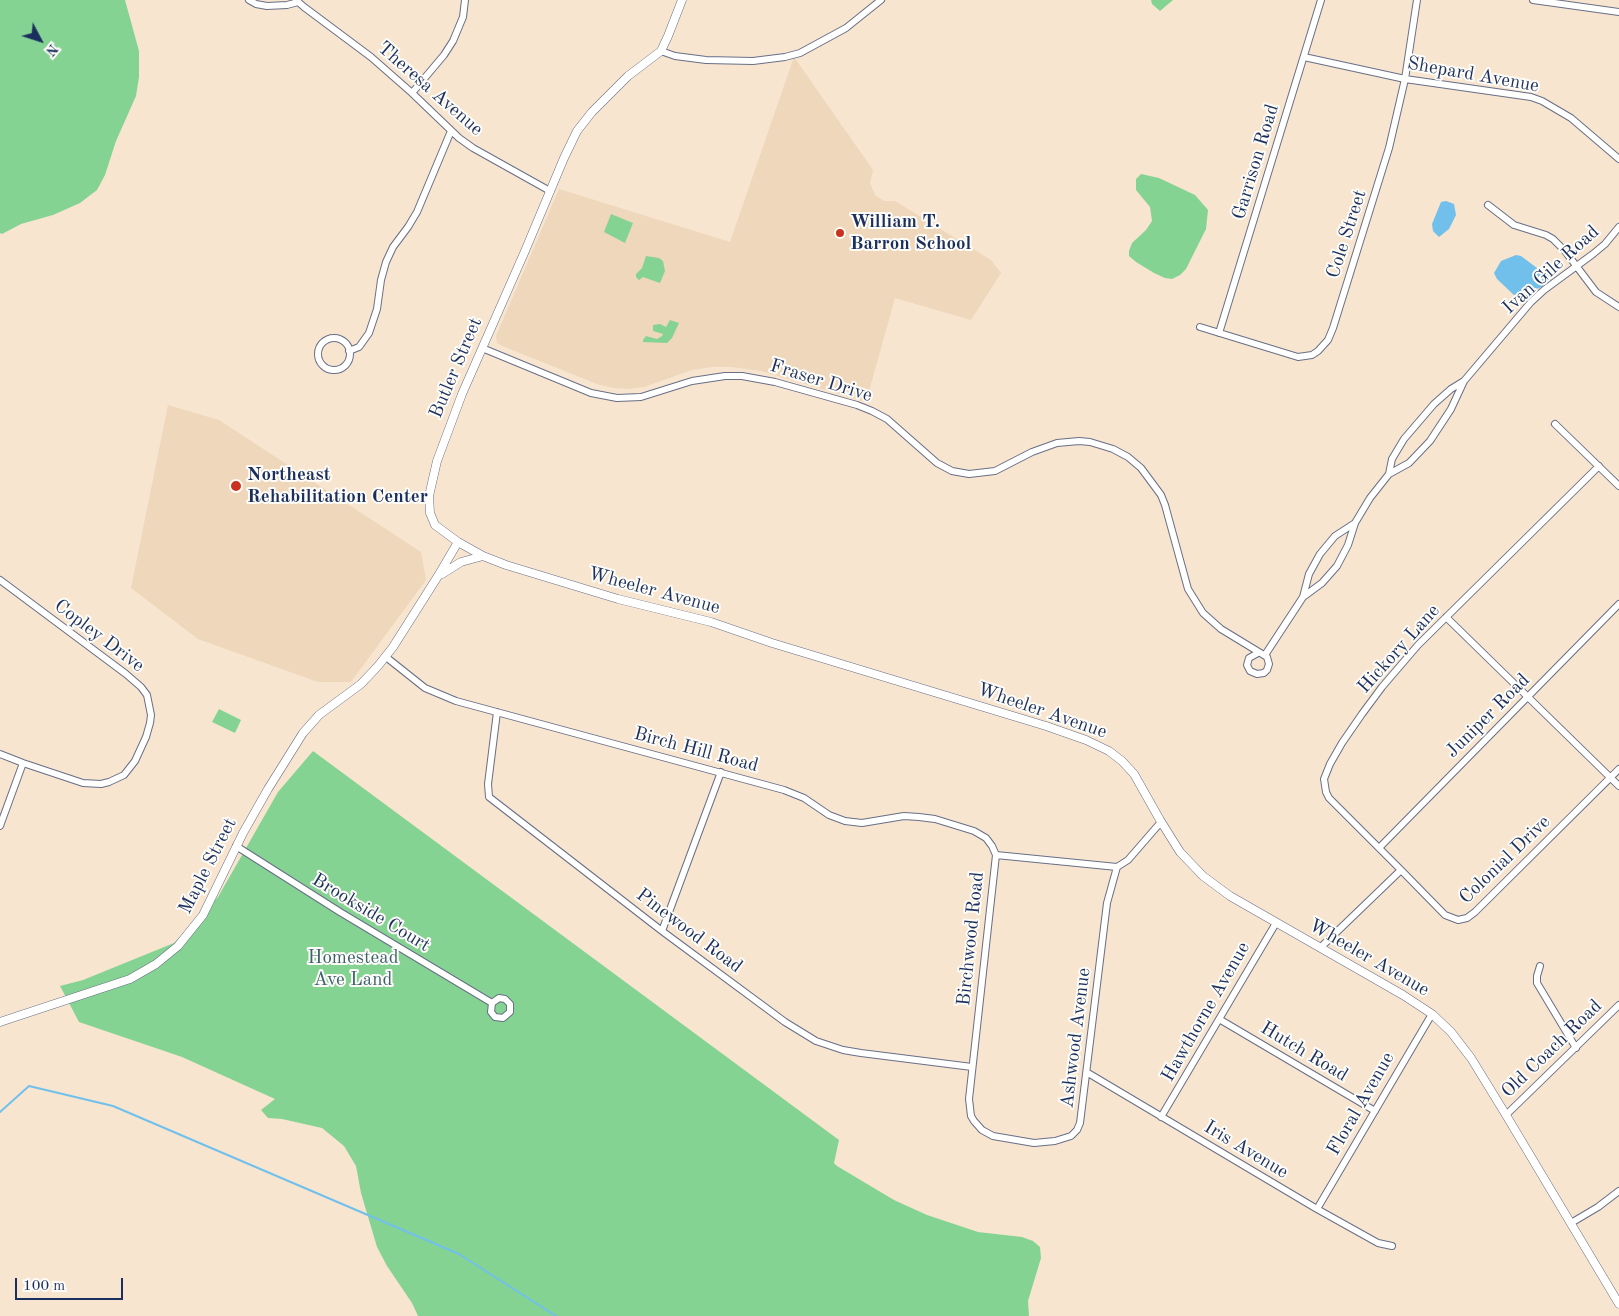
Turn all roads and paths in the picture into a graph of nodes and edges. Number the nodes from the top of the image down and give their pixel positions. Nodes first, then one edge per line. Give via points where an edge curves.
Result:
1 (249, 0) edge
2 (464, 0) edge
3 (682, 0) edge
4 (881, 0) edge
5 (1321, 0) edge
6 (1417, 0) edge
7 (1533, 0) edge
8 (297, 1) edge
9 (1619, 12) edge
10 (661, 51) junction
11 (1304, 57) junction
12 (1405, 79) junction
13 (412, 93) junction
14 (451, 131) junction
15 (1619, 160) edge
16 (550, 190) junction
17 (1488, 206) dead end
18 (1619, 227) edge
19 (1577, 266) junction
20 (1619, 306) edge
21 (1200, 327) dead end
22 (1219, 333) junction
23 (482, 348) junction
24 (350, 351) junction
25 (1464, 381) junction
26 (1555, 424) dead end
27 (1599, 466) junction
28 (1389, 474) junction
29 (1619, 486) edge
30 (1354, 523) junction
31 (458, 542) junction
32 (482, 556) junction
33 (438, 576) junction
34 (0, 580) edge
35 (1304, 597) junction
36 (1619, 604) edge
37 (1446, 617) junction
38 (1261, 654) joint
39 (386, 657) junction
40 (1528, 697) junction
41 (497, 712) junction
42 (0, 754) edge
43 (23, 763) junction
44 (1619, 769) edge
45 (721, 772) junction
46 (1610, 778) junction
47 (1619, 786) edge
48 (1161, 822) junction
49 (0, 826) edge
50 (236, 846) junction
51 (1378, 848) junction
52 (996, 855) junction
53 (1117, 867) junction
54 (1401, 870) junction
55 (1276, 923) junction
56 (662, 930) junction
57 (1320, 948) junction
58 (1540, 966) dead end
59 (492, 1003) dead end
60 (1619, 1005) edge
61 (1432, 1014) junction
62 (1219, 1019) junction
63 (0, 1022) edge
64 (1576, 1048) junction
65 (972, 1067) junction
66 (1088, 1073) junction
67 (1375, 1111) junction
68 (1506, 1115) junction
69 (1161, 1117) junction
70 (974, 1121) joint
71 (1619, 1191) edge
72 (1317, 1209) junction
73 (1571, 1223) junction
74 (1392, 1246) dead end
75 (1619, 1304) edge

1 - 8 street via 268,6 287,6
2 - 13 street via 463,17 453,41
3 - 10 street, Butler Street
4 - 10 street via 846,28 800,53 785,57 713,61
5 - 11 street, Garrison Road
6 - 12 street, Cole Street
7 - 9 street
8 - 13 street, Theresa Avenue
10 - 16 street, Butler Street via 628,76 584,121
11 - 12 street, Shepard Avenue
11 - 22 street, Garrison Road
12 - 15 street, Shepard Avenue via 1515,94 1542,101 1571,118
12 - 22 street, Cole Street via 1382,171 1333,328 1323,346 1312,355 1298,357
13 - 14 street, Theresa Avenue
14 - 16 street, Theresa Avenue via 473,148
14 - 24 street via 413,220 386,262 369,333 359,347
16 - 23 street, Butler Street
17 - 19 street via 1514,225 1553,239
18 - 19 street, Ivan Gile Road via 1605,244
19 - 20 street via 1596,292
19 - 25 street, Ivan Gile Road via 1531,302
21 - 22 street, Cole Street
23 - 31 street, Butler Street via 447,432 429,496 432,520
23 - 38 street, Fraser Drive via 591,393 617,398 641,397 717,377 742,376 775,382 857,405 880,415 937,463 961,473 995,471 1041,448 1066,441 1090,442 1113,449 1141,468 1161,494 1184,578 1198,606 1213,622
24 - 24 street via 346,365 337,370 320,362 322,344 329,340 342,341
25 - 28 street, Ivan Gile Road via 1451,409 1430,440 1409,463
25 - 28 street, Ivan Gile Road via 1445,394 1413,427 1396,452
26 - 27 street
27 - 29 street
27 - 37 street, Hickory Lane
28 - 30 street, Ivan Gile Road
30 - 35 street, Ivan Gile Road via 1348,545 1337,566
30 - 35 street, Ivan Gile Road via 1335,536 1320,554 1309,574
31 - 32 street, Wheeler Avenue
31 - 33 street
32 - 33 street via 461,562
32 - 48 street, Wheeler Avenue via 618,600 711,622 1086,740 1108,751 1128,767
33 - 39 street
34 - 43 street, Copley Drive via 126,674 141,687 149,703 150,723 146,737 129,769 116,779 101,784 84,783
35 - 38 street, Ivan Gile Road
36 - 40 street, Juniper Road
37 - 40 street
37 - 51 street, Hickory Lane via 1382,687 1342,743 1326,772 1329,798
39 - 41 street, Birch Hill Road via 432,692
39 - 50 street, Maple Street via 361,684 319,715 303,733
40 - 46 street
40 - 51 street, Juniper Road
41 - 45 street, Birch Hill Road
41 - 56 street, Pinewood Road via 489,796
42 - 43 street, Copley Drive
43 - 49 street
44 - 46 street, Colonial Drive
45 - 52 street, Birch Hill Road via 794,793 845,821 904,816 966,829 986,838
45 - 56 street
46 - 47 street
46 - 54 street, Colonial Drive via 1467,918 1458,920 1445,915
48 - 53 street via 1128,860
48 - 55 street, Wheeler Avenue via 1185,858 1203,876
50 - 59 street, Brookside Court
50 - 63 street, Maple Street via 203,915 188,936 167,956 130,979
51 - 54 street, Hickory Lane
52 - 53 street, Birchwood Road
52 - 65 street, Birchwood Road
53 - 66 street, Ashwood Avenue via 1106,914
54 - 57 street
55 - 57 street, Wheeler Avenue
55 - 62 street, Hawthorne Avenue
56 - 65 street, Pinewood Road via 816,1041 843,1050
57 - 61 street, Wheeler Avenue
58 - 64 street via 1537,983
60 - 64 street, Old Coach Road
61 - 67 street, Floral Avenue
61 - 68 street, Wheeler Avenue via 1462,1045
62 - 67 street, Hutch Road
62 - 69 street, Hawthorne Avenue
64 - 68 street, Old Coach Road
65 - 70 street, Birchwood Road via 968,1099
66 - 69 street, Iris Avenue
66 - 70 street, Ashwood Avenue via 1080,1123 1077,1130 1063,1140 1018,1141 987,1133
67 - 72 street, Floral Avenue
68 - 73 street, Wheeler Avenue
69 - 72 street, Iris Avenue
71 - 73 street
72 - 74 street, Iris Avenue via 1378,1243
73 - 75 street, Wheeler Avenue

